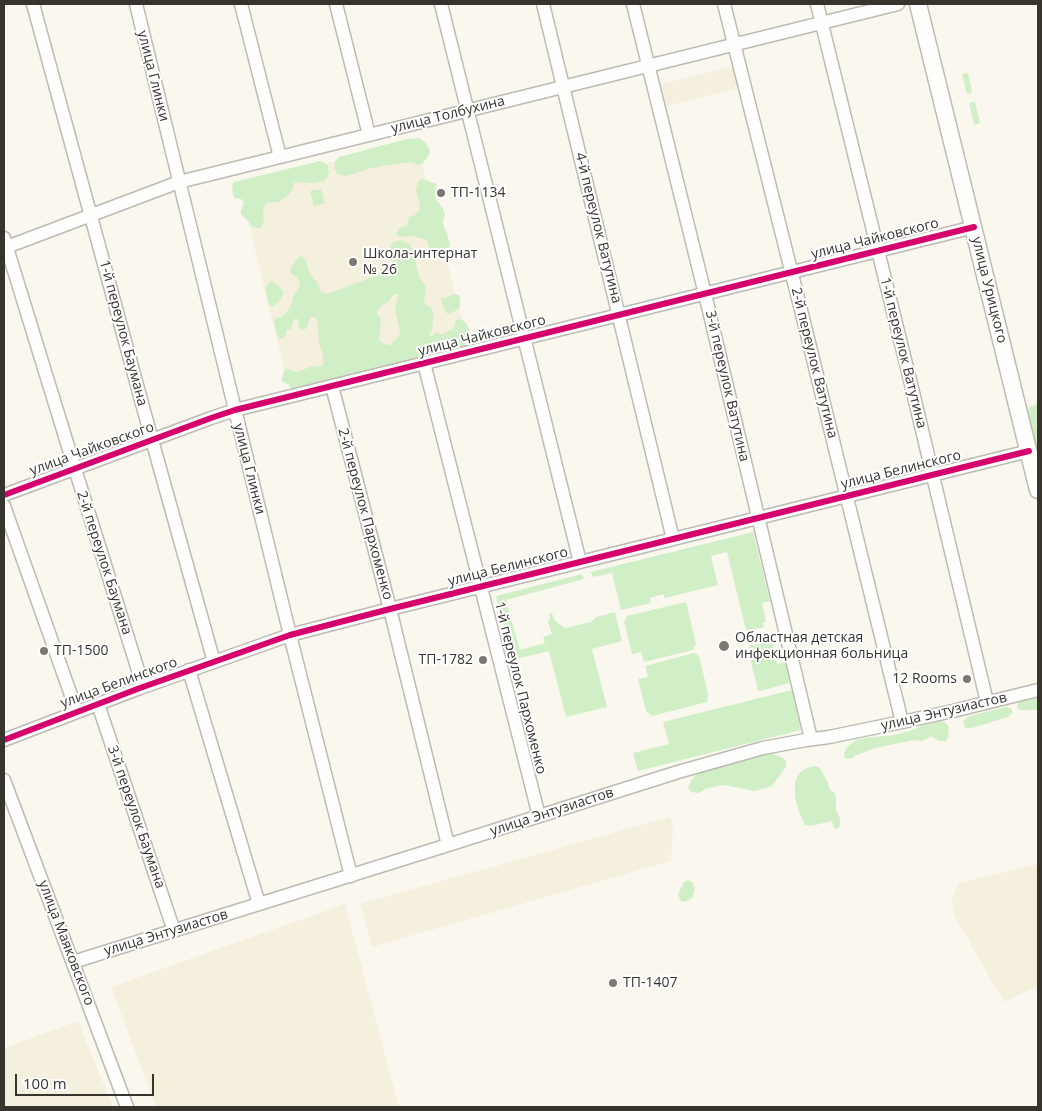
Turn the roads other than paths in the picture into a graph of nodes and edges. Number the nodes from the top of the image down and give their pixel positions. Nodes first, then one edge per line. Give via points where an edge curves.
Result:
1 (33, 4) edge
2 (136, 4) edge
3 (241, 4) edge
4 (336, 4) edge
5 (441, 4) edge
6 (543, 4) edge
7 (634, 4) edge
8 (724, 4) edge
9 (817, 4) edge
10 (898, 4) edge
11 (918, 4) edge
12 (822, 23) junction
13 (734, 45) junction
14 (648, 66) junction
15 (563, 87) junction
16 (467, 110) junction
17 (369, 135) junction
18 (280, 157) junction
19 (179, 182) junction
20 (91, 215) junction
21 (974, 227) junction
22 (5, 244) edge
23 (878, 252) junction
24 (792, 272) junction
25 (705, 294) junction
26 (619, 315) junction
27 (524, 338) junction
28 (424, 363) junction
29 (332, 386) junction
30 (234, 410) junction
31 (152, 440) junction
32 (1029, 451) junction
33 (74, 469) junction
34 (932, 475) junction
35 (1038, 490) edge
36 (4, 495) edge
37 (847, 496) junction
38 (4, 506) edge
39 (758, 518) junction
40 (673, 539) junction
41 (580, 562) junction
42 (481, 586) junction
43 (390, 609) junction
44 (290, 636) junction
45 (214, 662) junction
46 (188, 670) junction
47 (143, 686) junction
48 (1038, 690) edge
49 (987, 702) junction
50 (98, 704) junction
51 (77, 712) junction
52 (902, 722) junction
53 (4, 740) edge
54 (811, 740) junction
55 (4, 780) edge
56 (539, 816) junction
57 (448, 845) junction
58 (351, 876) junction
59 (259, 904) junction
60 (174, 931) junction
61 (73, 962) junction
62 (127, 1107) edge

1 - 20 street, 1-й переулок Баумана
2 - 19 street, улица Глинки
3 - 18 street
4 - 17 street
5 - 16 street
6 - 15 street, 4-й переулок Ватутина
7 - 14 street, 3-й переулок Ватутина
8 - 13 street, 2-й переулок Ватутина
9 - 12 street, 1-й переулок Ватутина
10 - 12 street, улица Толбухина
11 - 21 main road, улица Урицкого
12 - 13 street, улица Толбухина
12 - 23 street, 1-й переулок Ватутина
13 - 14 street, улица Толбухина
13 - 24 street, 2-й переулок Ватутина
14 - 15 street, улица Толбухина
14 - 25 street, 3-й переулок Ватутина
15 - 16 street, улица Толбухина
15 - 26 street, 4-й переулок Ватутина
16 - 17 street, улица Толбухина
16 - 27 street
17 - 18 street, улица Толбухина
18 - 19 street, улица Толбухина
19 - 20 street, улица Толбухина
19 - 30 street, улица Глинки
20 - 22 street, улица Толбухина
20 - 31 street, 1-й переулок Баумана
21 - 23 street, улица Чайковского
21 - 32 main road, улица Урицкого
22 - 33 street, 2-й переулок Баумана
23 - 24 street, улица Чайковского
23 - 34 street, 1-й переулок Ватутина
24 - 25 street, улица Чайковского
24 - 37 street, 2-й переулок Ватутина
25 - 26 street, улица Чайковского
25 - 39 street, 3-й переулок Ватутина
26 - 27 street, улица Чайковского
26 - 40 street, 4-й переулок Ватутина
27 - 28 street, улица Чайковского
27 - 41 street
28 - 29 street, улица Чайковского
28 - 42 street, 1-й переулок Пархоменко
29 - 30 street, улица Чайковского
29 - 43 street, 2-й переулок Пархоменко
30 - 31 street, улица Чайковского
30 - 44 street, улица Глинки
31 - 33 street, улица Чайковского
31 - 45 street, 1-й переулок Баумана
32 - 34 street, улица Белинского
32 - 35 main road, улица Урицкого
33 - 36 street, улица Чайковского
33 - 47 street, 2-й переулок Баумана
34 - 37 street, улица Белинского
34 - 49 street, 1-й переулок Ватутина
37 - 39 street, улица Белинского
37 - 52 street, 2-й переулок Ватутина
38 - 51 street
39 - 40 street, улица Белинского
39 - 54 street, 3-й переулок Ватутина
40 - 41 street, улица Белинского
41 - 42 street, улица Белинского
42 - 43 street, улица Белинского
42 - 56 street, 1-й переулок Пархоменко
43 - 44 street, улица Белинского
43 - 57 street, 2-й переулок Пархоменко
44 - 45 street, улица Белинского
44 - 58 street, улица Глинки
45 - 46 street, улица Белинского
46 - 47 street, улица Белинского
46 - 59 street
47 - 50 street, улица Белинского
48 - 49 street, улица Энтузиастов
49 - 52 street, улица Энтузиастов
50 - 51 street, улица Белинского
50 - 60 street, 3-й переулок Баумана
51 - 53 street, улица Белинского
52 - 54 street, улица Энтузиастов
54 - 56 street, улица Энтузиастов via 763,748
55 - 61 street, улица Маяковского
56 - 57 street, улица Энтузиастов
57 - 58 street, улица Энтузиастов
58 - 59 street, улица Энтузиастов
59 - 60 street, улица Энтузиастов
60 - 61 street, улица Энтузиастов
61 - 62 street, улица Маяковского

